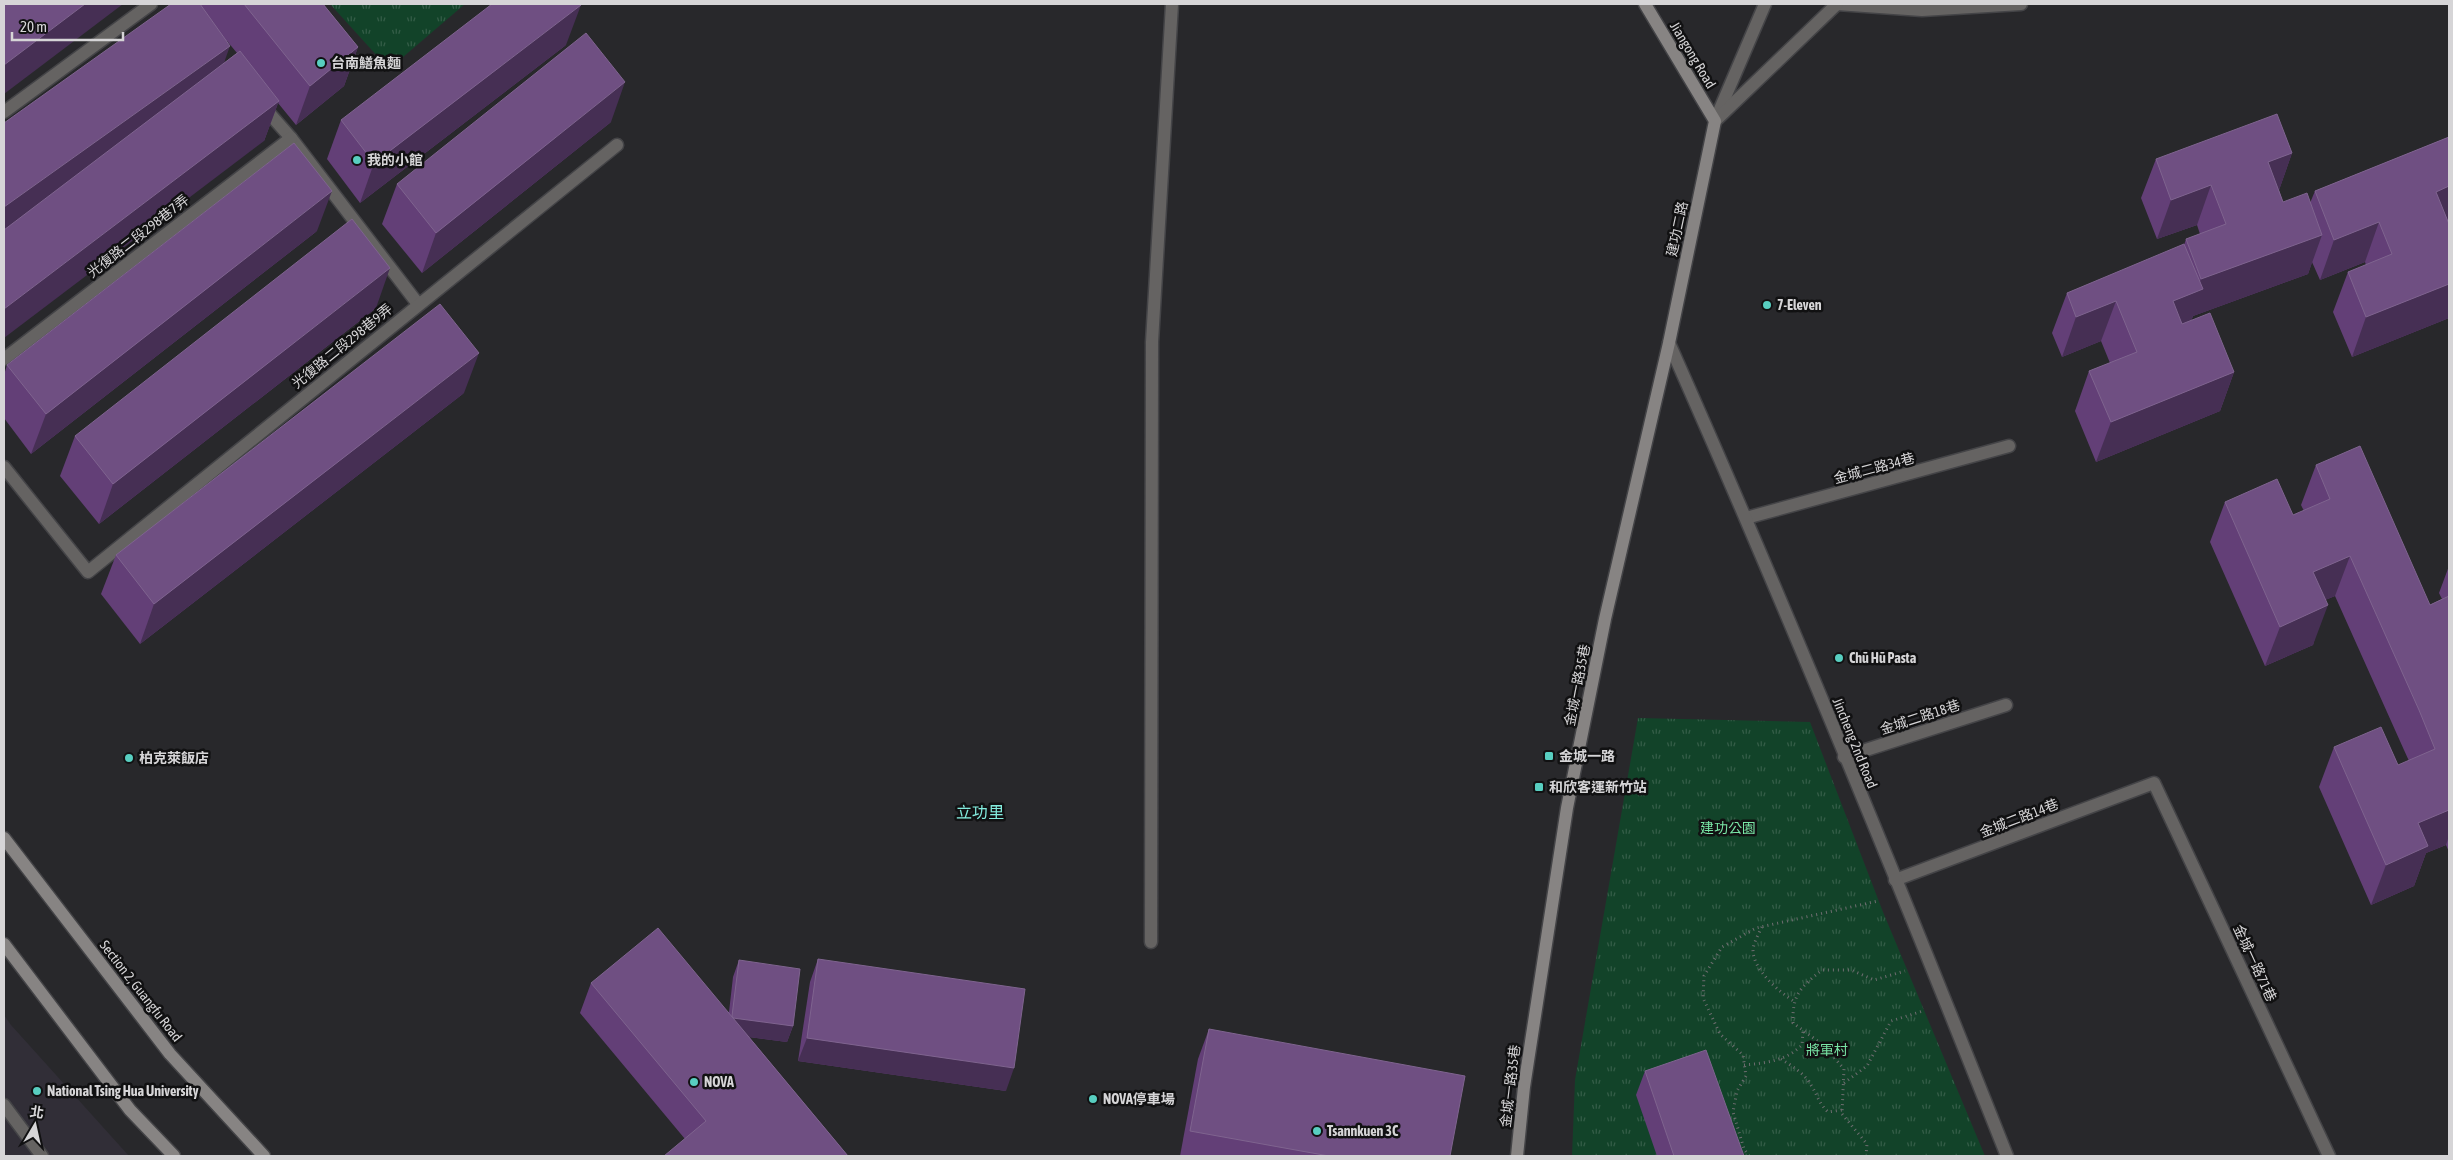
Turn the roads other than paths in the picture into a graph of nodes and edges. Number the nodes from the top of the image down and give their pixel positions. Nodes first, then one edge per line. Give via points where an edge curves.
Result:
1 (151, 4) edge
2 (1172, 4) edge
3 (1645, 4) edge
4 (1765, 4) edge
5 (1837, 4) edge
6 (2021, 4) edge
7 (252, 93) edge
8 (4, 112) edge
9 (1715, 122) junction
10 (291, 138) junction
11 (617, 145) dead end
12 (418, 304) junction
13 (1669, 343) junction
14 (4, 358) edge
15 (2009, 446) dead end
16 (4, 467) edge
17 (1746, 518) junction
18 (2006, 705) dead end
19 (1844, 757) junction
20 (2154, 783) joint
21 (4, 838) edge
22 (1895, 880) junction
23 (1151, 942) dead end
24 (4, 944) edge
25 (4, 1105) edge
26 (42, 1156) edge
27 (174, 1156) edge
28 (264, 1156) edge
29 (1517, 1156) edge
30 (2007, 1156) edge
31 (2329, 1156) edge

1 - 8 street
2 - 23 street via 1152,342
3 - 9 street, Jiangong Road
4 - 9 street
5 - 6 street via 1922,10
5 - 9 street
7 - 10 street
9 - 13 street, 建功二路
10 - 12 street
10 - 14 street, 光復路二段298巷7弄
11 - 12 street, 光復路二段298巷9弄
12 - 16 street, 光復路二段298巷9弄 via 88,572
13 - 17 street, Jincheng 2nd Road
13 - 29 street, 金城一路35巷 via 1605,619 1567,808 1524,1087
15 - 17 street, 金城二路34巷
17 - 19 street, Jincheng 2nd Road
18 - 19 street, 金城二路18巷
19 - 22 street, Jincheng 2nd Road
20 - 22 street, 金城二路14巷
20 - 31 street, 金城一路71巷
21 - 28 street, Section 2, Guangfu Road via 170,1054
22 - 30 street, Jincheng 2nd Road
24 - 27 street via 130,1110
25 - 26 street

